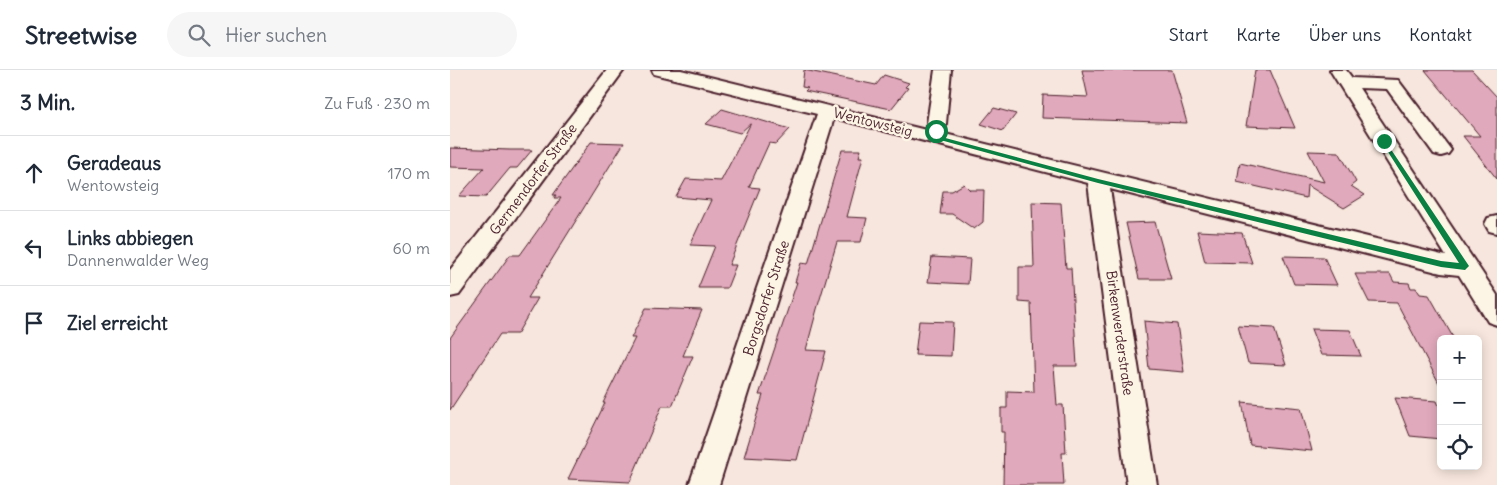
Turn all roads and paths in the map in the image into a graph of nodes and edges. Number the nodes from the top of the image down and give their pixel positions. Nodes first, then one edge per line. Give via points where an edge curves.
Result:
1 (616, 70) edge
2 (660, 70) edge
3 (943, 70) edge
4 (1342, 76) edge
5 (828, 111) junction
6 (935, 137) junction
7 (1441, 150) dead end
8 (1098, 181) junction
9 (1465, 266) junction
10 (450, 288) edge
11 (1497, 315) edge
12 (704, 485) edge
13 (1142, 485) edge

1 - 10 street, Germendorfer Straße
2 - 5 street, Wentowsteig
3 - 6 street
4 - 7 street via 1392,84
4 - 9 street
5 - 6 street, Wentowsteig
5 - 12 street, Borgsdorfer Straße
6 - 8 street, Wentowsteig
8 - 9 street, Wentowsteig via 1441,264
8 - 13 street, Birkenwerderstraße
9 - 11 street

